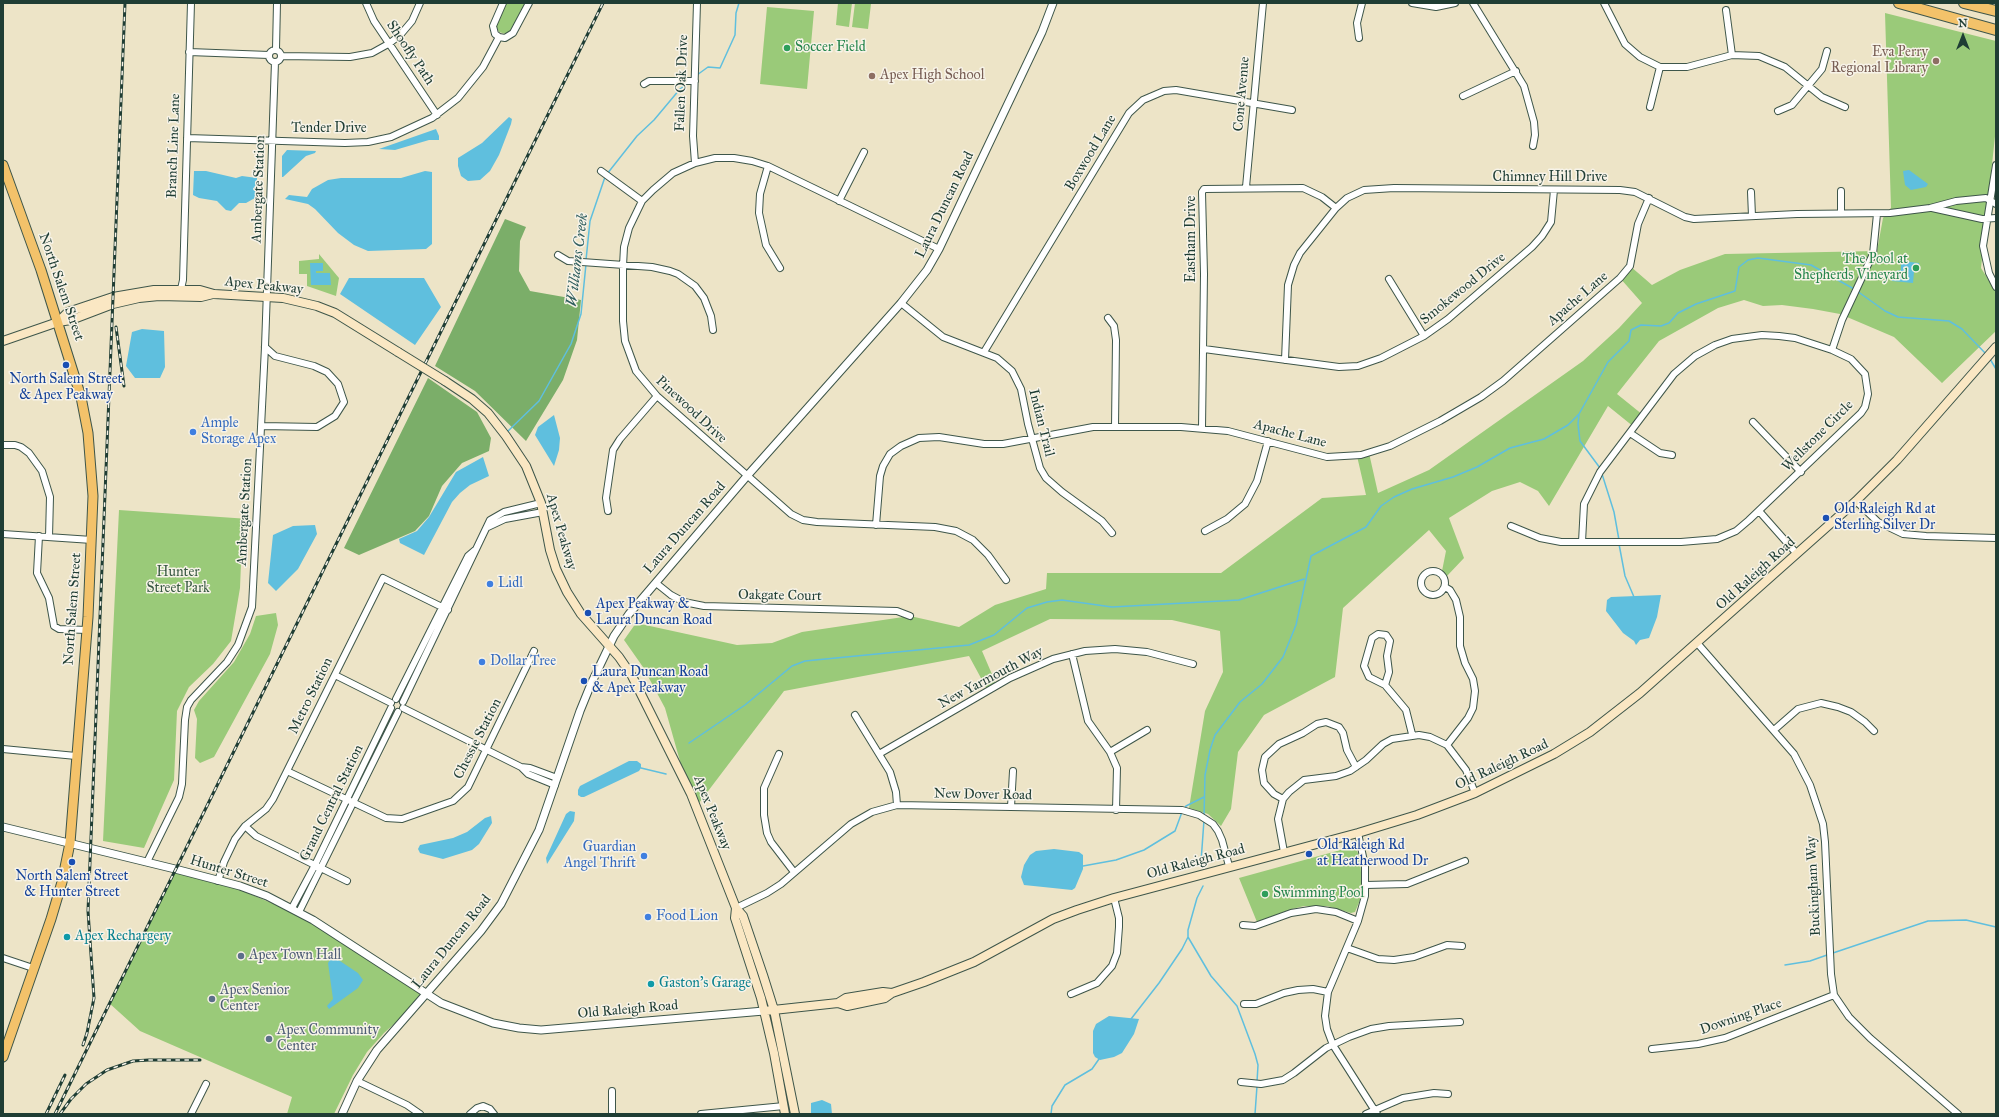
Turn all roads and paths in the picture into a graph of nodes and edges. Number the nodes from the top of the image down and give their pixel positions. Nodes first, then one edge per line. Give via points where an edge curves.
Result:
1 (191, 3) edge
2 (277, 3) edge
3 (366, 3) edge
4 (420, 3) edge
5 (503, 3) edge
6 (529, 3) edge
7 (697, 3) edge
8 (1053, 3) edge
9 (1263, 3) edge
10 (1362, 3) edge
11 (1412, 3) edge
12 (1455, 3) edge
13 (1473, 3) edge
14 (1604, 3) edge
15 (1899, 3) edge
16 (1964, 3) edge
17 (1726, 10) dead end
18 (1996, 11) edge
19 (1937, 13) junction
20 (1996, 24) edge
21 (1996, 30) edge
22 (499, 37) junction
23 (1359, 38) dead end
24 (390, 43) junction
25 (276, 49) junction
26 (1827, 51) dead end
27 (189, 52) junction
28 (269, 55) junction
29 (1732, 55) junction
30 (282, 56) junction
31 (275, 62) junction
32 (1660, 67) junction
33 (1516, 71) junction
34 (695, 80) junction
35 (644, 84) dead end
36 (1808, 86) junction
37 (1463, 96) dead end
38 (1254, 103) junction
39 (1650, 107) dead end
40 (1845, 107) dead end
41 (1292, 110) dead end
42 (1778, 111) dead end
43 (437, 114) junction
44 (187, 138) junction
45 (272, 140) junction
46 (1533, 146) dead end
47 (864, 152) dead end
48 (695, 163) junction
49 (3, 165) edge
50 (1996, 165) edge
51 (768, 166) junction
52 (601, 171) dead end
53 (1246, 187) junction
54 (7, 188) edge
55 (1554, 190) junction
56 (1841, 191) dead end
57 (1751, 192) dead end
58 (1649, 198) junction
59 (642, 201) junction
60 (840, 201) junction
61 (1993, 202) edge
62 (1336, 208) junction
63 (1930, 208) junction
64 (1841, 213) junction
65 (1877, 214) junction
66 (1752, 216) junction
67 (1996, 218) edge
68 (1986, 219) junction
69 (939, 249) junction
70 (558, 255) dead end
71 (623, 266) junction
72 (780, 268) dead end
73 (1389, 279) dead end
74 (1996, 287) edge
75 (181, 289) junction
76 (214, 294) junction
77 (267, 296) junction
78 (901, 303) junction
79 (1108, 318) dead end
80 (58, 322) junction
81 (713, 330) dead end
82 (1424, 336) junction
83 (3, 340) edge
84 (265, 347) junction
85 (1996, 347) edge
86 (1204, 349) junction
87 (1832, 350) junction
88 (984, 352) junction
89 (1285, 360) junction
90 (657, 396) junction
91 (1753, 422) dead end
92 (262, 426) junction
93 (1115, 427) junction
94 (1202, 428) junction
95 (1630, 433) junction
96 (1031, 438) junction
97 (1268, 441) junction
98 (3, 445) edge
99 (1672, 455) dead end
100 (1801, 472) junction
101 (747, 476) junction
102 (1856, 501) junction
103 (542, 507) junction
104 (608, 511) dead end
105 (1759, 511) junction
106 (876, 525) junction
107 (1511, 526) dead end
108 (1205, 531) dead end
109 (1112, 533) dead end
110 (3, 534) edge
111 (39, 536) junction
112 (49, 537) junction
113 (1996, 538) edge
114 (92, 540) junction
115 (1582, 542) junction
116 (1797, 554) junction
117 (1006, 580) dead end
118 (656, 583) junction
119 (1444, 587) dead end
120 (445, 609) junction
121 (910, 616) dead end
122 (87, 630) junction
123 (1698, 644) junction
124 (609, 646) junction
125 (534, 651) dead end
126 (1072, 654) junction
127 (1193, 664) dead end
128 (335, 675) junction
129 (1385, 685) junction
130 (393, 703) junction
131 (401, 708) junction
132 (855, 715) dead end
133 (1147, 730) dead end
134 (1774, 730) junction
135 (1874, 731) dead end
136 (1412, 734) junction
137 (1447, 745) junction
138 (3, 749) edge
139 (487, 750) junction
140 (1110, 752) junction
141 (779, 754) dead end
142 (879, 754) junction
143 (76, 756) junction
144 (1356, 767) junction
145 (287, 771) junction
146 (1013, 771) dead end
147 (556, 781) junction
148 (1475, 792) junction
149 (1283, 799) junction
150 (349, 802) junction
151 (897, 805) junction
152 (1011, 807) junction
153 (1116, 810) junction
154 (245, 826) junction
155 (3, 827) edge
156 (1358, 833) junction
157 (70, 843) junction
158 (1284, 852) junction
159 (1465, 861) dead end
160 (147, 862) junction
161 (315, 865) junction
162 (1229, 866) junction
163 (322, 868) junction
164 (794, 872) junction
165 (218, 881) junction
166 (347, 881) dead end
167 (1366, 885) junction
168 (1114, 898) junction
169 (292, 908) junction
170 (736, 908) junction
171 (299, 912) junction
172 (1358, 921) junction
173 (1243, 925) dead end
174 (1462, 946) dead end
175 (1347, 948) junction
176 (3, 958) edge
177 (33, 968) junction
178 (1328, 992) junction
179 (1071, 994) dead end
180 (426, 995) junction
181 (1834, 995) junction
182 (1244, 1004) dead end
183 (774, 1010) junction
184 (764, 1011) junction
185 (1460, 1022) dead end
186 (1333, 1045) junction
187 (1652, 1049) dead end
188 (3, 1058) edge
189 (357, 1081) junction
190 (1241, 1082) dead end
191 (206, 1084) dead end
192 (612, 1092) dead end
193 (1448, 1094) dead end
194 (784, 1110) edge
195 (1376, 1112) edge
196 (192, 1114) edge
197 (342, 1114) edge
198 (420, 1114) edge
199 (470, 1114) edge
200 (494, 1114) edge
201 (612, 1114) edge
202 (701, 1114) edge
203 (795, 1114) edge
204 (1366, 1114) edge
205 (1958, 1114) edge

1 - 27 street, Branch Line Lane
2 - 25 street
3 - 24 street, Shoofly Path via 371,16
4 - 24 street via 412,21
5 - 22 street via 493,26 495,34
6 - 22 street via 513,33 510,36
7 - 34 street, Fallen Oak Drive
8 - 69 street, Laura Duncan Road via 1042,32
9 - 38 street, Cone Avenue
10 - 23 street via 1357,23
11 - 12 street via 1436,7
13 - 33 street
14 - 32 street via 1625,44 1640,57
15 - 19 highway
16 - 18 highway
17 - 29 street
19 - 20 highway
19 - 21 highway
22 - 43 street, Tender Drive via 490,56 466,89
24 - 30 street via 372,53 350,57
24 - 43 street, Shoofly Path
25 - 28 street via 270,51
25 - 30 street
26 - 36 street via 1822,69
27 - 28 street
27 - 44 street, Branch Line Lane
28 - 31 street
29 - 32 street via 1687,67
29 - 36 street via 1759,56 1777,62
30 - 31 street
31 - 45 street, Ambergate Station
32 - 39 street
33 - 37 street
33 - 46 street via 1532,112 1535,135
34 - 35 street via 649,81
34 - 48 street, Fallen Oak Drive
36 - 40 street via 1822,97
36 - 42 street via 1792,105
38 - 41 street, Boxwood Lane
38 - 53 street, Cone Avenue
38 - 88 street, Boxwood Lane via 1176,90 1154,94 1136,106
43 - 45 street, Tender Drive via 401,133 368,142
44 - 45 street, Tender Drive
44 - 75 street, Branch Line Lane
45 - 77 street, Ambergate Station
47 - 60 street
48 - 51 street, Pinewood Drive via 715,158 734,158
48 - 59 street, Pinewood Drive via 667,178
49 - 54 main road, North Salem Street
50 - 61 street
51 - 60 street, Pinewood Drive
51 - 72 street via 760,194 759,213 766,245
52 - 59 street
53 - 62 street, Eastham Drive via 1303,188 1322,196
53 - 86 street, Eastham Drive via 1209,188 1202,192
54 - 80 main road, North Salem Street via 41,270
55 - 58 street, Chimney Hill Drive via 1620,190 1635,192
55 - 62 street, Chimney Hill Drive via 1376,188 1356,193
55 - 82 street, Smokewood Drive via 1551,222 1542,236 1458,312
56 - 64 street
57 - 66 street
58 - 66 street, Chimney Hill Drive via 1685,217
58 - 97 street, Apache Lane via 1641,216 1630,266 1626,272 1503,381 1481,397 1390,446 1361,455 1327,457
59 - 71 street, Pinewood Drive via 629,228
60 - 69 street, Pinewood Drive
61 - 63 street, Chimney Hill Drive via 1986,198 1956,201
61 - 68 street
62 - 89 street, Chimney Hill Drive via 1300,253 1290,274 1286,300
63 - 65 street, Chimney Hill Drive
63 - 68 street, Chimney Hill Drive
64 - 65 street, Chimney Hill Drive
64 - 66 street, Chimney Hill Drive
65 - 87 street via 1873,254 1842,320
67 - 68 street, Chimney Hill Drive
68 - 74 street via 1984,255 1988,273
69 - 78 street, Laura Duncan Road via 927,270
70 - 71 street via 568,261
71 - 81 street via 661,268 688,281 704,298
71 - 90 street, Pinewood Drive via 623,331 627,351 636,371
73 - 82 street
75 - 76 main road, Apex Peakway
75 - 80 main road, Apex Peakway via 143,291 113,297 68,312
76 - 77 main road, Apex Peakway
76 - 80 main road, Apex Peakway via 202,297 139,298
77 - 84 street, Ambergate Station
77 - 103 main road, Apex Peakway, bridge via 299,300 335,312 472,399 496,422 526,466
78 - 88 street, Indian Trail via 943,337
78 - 101 street, Laura Duncan Road
79 - 93 street via 1114,326 1116,340
80 - 83 main road, Apex Peakway
80 - 114 main road, North Salem Street via 81,397 88,433 93,486
82 - 89 street, Smokewood Drive via 1381,358 1358,366 1339,367
84 - 92 street, Ambergate Station
84 - 92 street via 280,358 314,366 327,372 338,384 344,402 335,416 317,427
85 - 102 main road, Old Raleigh Road via 1897,460
86 - 89 street, Smokewood Drive
86 - 94 street, Eastham Drive
87 - 95 street, Wellstone Circle via 1795,338 1779,336 1750,337 1715,345 1695,356 1674,374
87 - 100 street, Wellstone Circle via 1851,359 1862,369 1868,381 1867,400 1861,413
88 - 96 street, Indian Trail via 1005,364 1017,380
90 - 101 street, Pinewood Drive
90 - 104 street via 620,438 613,450 606,498
91 - 100 street
92 - 160 street, Ambergate Station via 252,607 238,645 227,662 187,707 179,797
93 - 94 street, Apache Lane
93 - 96 street, Apache Lane
94 - 97 street, Apache Lane via 1228,431
95 - 99 street via 1660,453
95 - 115 street, Wellstone Circle via 1600,472 1587,496 1582,517
96 - 106 street, Apache Lane via 1003,444 984,444 929,436 909,441 890,454 883,466
96 - 109 street, Indian Trail via 1038,464 1046,478 1102,521
97 - 108 street via 1256,482 1245,504 1227,519
98 - 112 street via 21,447 42,471 50,497
100 - 105 street, Wellstone Circle
101 - 106 street, Pinewood Drive via 782,507 803,520
101 - 118 street, Laura Duncan Road
102 - 113 street via 1878,522 1903,534
102 - 116 main road, Old Raleigh Road
103 - 120 street, Grand Central Station via 504,512 490,520
103 - 124 main road, Apex Peakway via 550,550 561,581 581,614
105 - 115 street, Wellstone Circle via 1736,531 1717,539 1687,542
105 - 116 street
106 - 117 street, Pinewood Drive via 934,527 956,531 973,540 988,555
107 - 115 street, Wellstone Circle via 1545,539
110 - 111 street
111 - 112 street
111 - 122 street via 37,573 49,598 54,626 59,629
112 - 114 street
114 - 122 main road, North Salem Street
116 - 123 main road, Old Raleigh Road
118 - 121 street, Oakgate Court via 684,602 704,606 897,610
118 - 124 street, Laura Duncan Road via 629,614
119 - 137 street via 1450,590 1456,600 1460,617 1460,646 1475,690 1471,713
120 - 128 street, Metro Station via 383,578
120 - 130 street, Grand Central Station
120 - 131 street, Grand Central Station
122 - 143 main road, North Salem Street
123 - 134 street, Buckingham Way
123 - 148 main road, Old Raleigh Road via 1622,709 1578,741 1514,775
124 - 147 street, Laura Duncan Road via 580,711
124 - 170 main road, Apex Peakway via 632,676 668,745 691,794
125 - 139 street, Chessie Station
126 - 127 street, New Yarmouth Way via 1103,649 1127,649
126 - 140 street via 1088,721
126 - 142 street, New Yarmouth Way via 1053,658 1029,668
128 - 130 street
128 - 145 street, Metro Station
129 - 129 street via 1389,672 1387,656 1390,641 1386,636 1378,634 1372,638 1364,666 1369,677
129 - 136 street via 1406,710
130 - 131 street
130 - 131 street via 393,711
130 - 150 street, Grand Central Station
131 - 139 street
131 - 150 street, Grand Central Station
132 - 142 street
133 - 140 street
134 - 135 street via 1798,709 1821,703 1851,712
134 - 181 street, Buckingham Way via 1794,754 1803,770 1823,824
136 - 137 street via 1430,737
136 - 144 street via 1383,744
137 - 148 street via 1462,764
138 - 143 street
139 - 147 street
139 - 150 street, Chessie Station via 468,787 459,798 446,804 402,819 394,819 379,816
140 - 153 street via 1117,768
141 - 164 street via 764,788 764,816 771,842
142 - 151 street via 890,772
143 - 157 main road, North Salem Street
144 - 149 street via 1340,775 1304,780
144 - 149 street via 1339,727 1326,722 1317,724 1279,744 1265,757 1262,770 1264,783
145 - 150 street, Chessie Station
145 - 154 street, Metro Station via 270,805
146 - 152 street
147 - 180 street, Laura Duncan Road via 534,841 502,904
148 - 156 main road, Old Raleigh Road via 1436,809
149 - 158 street via 1278,819
150 - 161 street, Grand Central Station
150 - 163 street, Grand Central Station
151 - 152 street, New Dover Road
151 - 164 street, New Dover Road via 872,812 851,824
152 - 153 street, New Dover Road
153 - 162 street, New Dover Road via 1182,810 1199,815 1213,824 1218,831
154 - 161 street via 256,836
154 - 165 street, Metro Station via 228,853
155 - 157 street, Hunter Street
156 - 158 main road, Old Raleigh Road
156 - 167 street via 1364,858
157 - 160 street, Hunter Street
157 - 177 main road, North Salem Street via 62,882
158 - 162 main road, Old Raleigh Road
159 - 167 street via 1407,884
160 - 165 street, Hunter Street
161 - 163 street
161 - 169 street, Grand Central Station
162 - 168 main road, Old Raleigh Road
163 - 166 street
163 - 171 street, Grand Central Station
164 - 170 street, New Dover Road via 767,893
165 - 169 street, Hunter Street via 255,891
167 - 172 street
168 - 179 street via 1119,918 1115,959 1108,972 1097,982
168 - 183 main road, Old Raleigh Road via 1053,919 974,962 892,993 883,992 846,998 838,1003
169 - 171 street, Hunter Street
170 - 183 main road, Apex Peakway via 743,916
170 - 184 main road, Apex Peakway via 735,918
171 - 180 street, Hunter Street
172 - 173 street via 1336,912 1316,909 1291,913 1255,926
172 - 175 street
174 - 175 street via 1447,945 1414,957 1394,960 1378,959
175 - 178 street
176 - 177 street
177 - 188 main road, North Salem Street
178 - 182 street via 1298,990 1256,1004
178 - 186 street via 1326,1022
180 - 184 street, Old Raleigh Road via 446,1006 493,1023 541,1030
180 - 189 street, Laura Duncan Road via 377,1050
181 - 187 street, Downing Place via 1726,1038
181 - 205 street, Buckingham Way via 1849,1017 1866,1034
183 - 184 main road, Old Raleigh Road
183 - 203 main road, Apex Peakway
184 - 194 main road, Apex Peakway via 777,1064
185 - 186 street via 1380,1028 1354,1035
186 - 190 street via 1283,1080 1261,1084
186 - 195 street
189 - 197 street, Laura Duncan Road
189 - 198 street
191 - 196 street
192 - 201 street
193 - 195 street via 1412,1096 1395,1100
194 - 202 street
195 - 204 street
199 - 200 street via 484,1106

